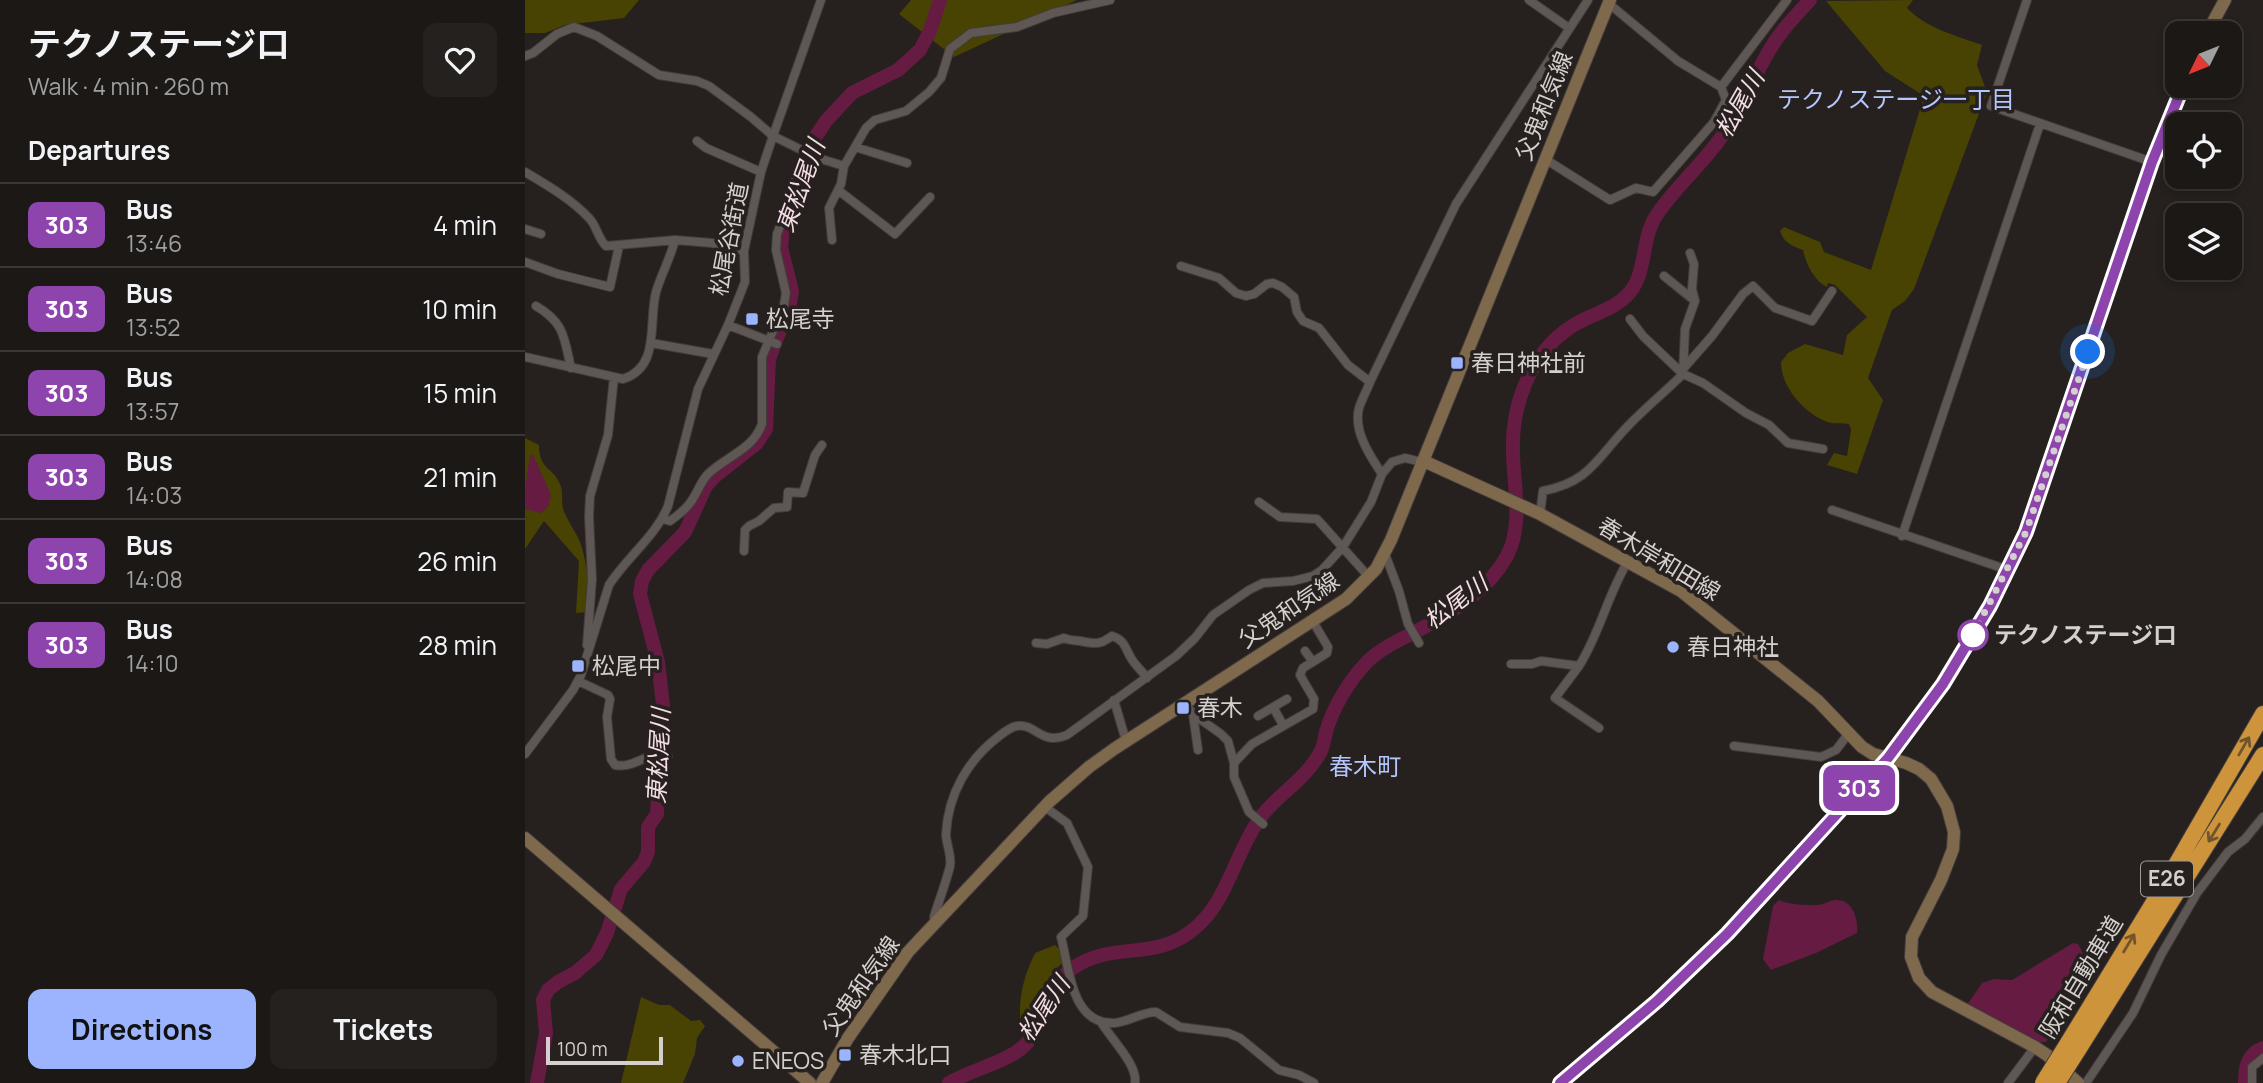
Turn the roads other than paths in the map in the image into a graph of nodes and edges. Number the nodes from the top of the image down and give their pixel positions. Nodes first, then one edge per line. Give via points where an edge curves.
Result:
1 (821, 0) edge
2 (1110, 0) edge
3 (1529, 0) edge
4 (1588, 0) edge
5 (1787, 0) edge
6 (2027, 0) edge
7 (2225, 0) edge
8 (1609, 1) edge
9 (2214, 21) edge
10 (1569, 28) junction
11 (525, 55) edge
12 (1721, 87) junction
13 (2178, 98) edge
14 (2040, 124) junction
15 (773, 136) junction
16 (697, 141) dead end
17 (855, 147) junction
18 (1545, 159) junction
19 (2152, 162) junction
20 (908, 163) dead end
21 (844, 166) junction
22 (761, 172) junction
23 (797, 172) dead end
24 (525, 173) edge
25 (838, 190) junction
26 (930, 197) dead end
27 (525, 229) edge
28 (541, 234) dead end
29 (675, 240) junction
30 (832, 240) dead end
31 (619, 246) junction
32 (744, 251) junction
33 (1690, 253) dead end
34 (525, 262) edge
35 (1181, 266) dead end
36 (1664, 276) dead end
37 (1832, 291) dead end
38 (1695, 301) junction
39 (536, 306) dead end
40 (1630, 319) dead end
41 (728, 325) junction
42 (772, 342) junction
43 (651, 343) junction
44 (713, 354) junction
45 (525, 357) edge
46 (571, 369) junction
47 (1683, 371) junction
48 (614, 377) junction
49 (1370, 382) junction
50 (822, 445) dead end
51 (1823, 449) dead end
52 (1422, 462) junction
53 (1382, 474) junction
54 (1258, 502) dead end
55 (1832, 510) dead end
56 (1536, 512) junction
57 (663, 519) junction
58 (1902, 536) junction
59 (1343, 547) junction
60 (744, 551) dead end
61 (1385, 554) junction
62 (1627, 561) junction
63 (2008, 570) junction
64 (1369, 577) junction
65 (1312, 620) junction
66 (1418, 641) dead end
67 (1036, 643) dead end
68 (1305, 651) dead end
69 (586, 658) junction
70 (1313, 662) junction
71 (1511, 664) dead end
72 (1579, 666) junction
73 (1147, 678) junction
74 (578, 681) junction
75 (1287, 699) dead end
76 (1114, 700) junction
77 (1185, 703) junction
78 (1273, 708) junction
79 (1193, 714) junction
80 (2263, 714) edge
81 (1258, 716) dead end
82 (1283, 725) junction
83 (1599, 728) dead end
84 (1849, 733) junction
85 (1126, 741) junction
86 (1734, 746) dead end
87 (1198, 750) dead end
88 (525, 754) edge
89 (2263, 755) edge
90 (667, 756) dead end
91 (1888, 758) junction
92 (1234, 763) junction
93 (1045, 807) junction
94 (2263, 817) edge
95 (1263, 824) dead end
96 (525, 838) edge
97 (936, 922) junction
98 (1101, 1022) junction
99 (2073, 1046) junction
100 (2035, 1047) junction
101 (2263, 1058) edge
102 (810, 1083) edge
103 (822, 1083) edge
104 (1135, 1083) edge
105 (1314, 1083) edge
106 (1560, 1083) edge
107 (2008, 1083) edge
108 (2043, 1083) edge
109 (2057, 1083) edge
110 (2078, 1083) edge
111 (2086, 1083) edge
112 (2252, 1083) edge

1 - 15 street, 松尾谷街道
2 - 17 street via 1017,27 971,33 950,49 941,78 929,92 906,111 875,120
3 - 10 street
4 - 10 street
5 - 12 street
6 - 14 street via 1991,106
7 - 9 main road
8 - 12 street via 1678,61
8 - 18 main road, 父鬼和気線
10 - 49 street via 1456,204
11 - 15 street via 574,27 659,75 709,86
12 - 18 street via 1726,100 1714,122 1653,192 1636,188 1610,200
13 - 19 main road
14 - 19 street
14 - 58 street
15 - 21 street
15 - 22 street, 松尾谷街道
16 - 22 street
17 - 20 street
17 - 21 street
18 - 52 main road, 父鬼和気線
19 - 63 main road via 2039,496
21 - 25 street
22 - 32 street, 松尾谷街道
23 - 42 street via 776,234 784,305
24 - 31 street via 590,218 606,246
25 - 26 street via 895,234
25 - 30 street via 829,208
27 - 28 street
29 - 31 street
29 - 32 street
29 - 43 street via 657,291
31 - 34 street via 610,288
32 - 41 street, 松尾谷街道 via 745,282
33 - 38 street
35 - 49 street via 1219,278 1235,293 1246,296 1267,284 1282,286 1294,298 1303,321 1319,328 1348,365
36 - 38 street
37 - 47 street via 1812,321 1775,308 1753,286
38 - 47 street via 1685,329
39 - 46 street via 553,316 563,334
40 - 47 street via 1643,337
41 - 42 street
41 - 44 street, 松尾谷街道
42 - 57 street via 762,357 759,433 708,474 682,512 670,521
43 - 44 street
43 - 48 street via 640,370 623,379
44 - 57 street, 松尾谷街道 via 698,389
45 - 46 street
46 - 48 street
47 - 51 street via 1769,425 1788,443
47 - 56 street via 1585,475 1543,491
48 - 69 street via 607,435 590,496 592,579
49 - 53 street via 1358,418 1368,453
50 - 60 street via 803,493 788,492 787,507 774,508 749,526
52 - 53 street via 1405,458 1392,462
52 - 56 main road, 春木岸和田線
52 - 61 main road, 父鬼和気線
53 - 59 street
54 - 59 street via 1280,517 1317,519
55 - 58 street
56 - 62 main road, 春木岸和田線
57 - 69 street, 松尾谷街道 via 609,585
58 - 63 street
59 - 64 street
59 - 73 street via 1313,576 1263,583 1249,590 1213,615 1176,656
61 - 64 main road, 父鬼和気線
61 - 66 street
62 - 72 street
62 - 84 main road, 春木岸和田線 via 1706,610 1818,701
63 - 91 main road via 1943,684
64 - 65 main road, 父鬼和気線 via 1346,599
65 - 70 street via 1328,647 1327,653
65 - 77 main road, 父鬼和気線
67 - 73 street via 1064,638 1095,645 1112,636 1119,638
68 - 70 street
69 - 74 street, 松尾谷街道
70 - 82 street via 1300,675 1314,699 1313,712
71 - 72 street via 1541,661
72 - 83 street via 1555,698
73 - 76 street
74 - 88 street, 松尾谷街道
74 - 90 street via 610,699 607,717 615,765
75 - 78 street
76 - 85 street
76 - 97 street via 1056,740 1015,726 979,753 965,771 948,820 950,867
77 - 79 street
77 - 85 main road, 父鬼和気線
78 - 81 street
78 - 82 street
79 - 87 street
79 - 92 street via 1228,741
99 -> 80 highway, 阪和自動車道 / E26
82 - 92 street via 1252,744
84 - 86 street via 1836,750 1821,757
84 - 91 main road, 春木岸和田線 via 1861,747
85 - 93 main road, 父鬼和気線
89 -> 99 highway, 阪和自動車道 / E26
91 - 100 main road, 春木岸和田線 via 1919,769 1931,779 1947,806 1954,832 1941,880 1912,937 1911,957 1919,978 1933,992
91 - 106 main road via 1691,970
92 - 95 street via 1234,777 1249,812
93 - 97 main road, 父鬼和気線
93 - 98 street via 1067,823 1088,867 1083,916 1061,937 1072,986 1086,1013
94 - 111 street via 2197,893 2133,1013
96 - 102 main road
97 - 103 main road, 父鬼和気線 via 894,970
98 - 104 street via 1132,1065
98 - 105 street via 1116,1023 1156,1012 1180,1027 1240,1038 1279,1070
99 - 108 highway, 阪和自動車道 / E26, bridge
99 - 109 highway, 阪和自動車道 / E26, bridge
100 - 107 street
100 - 110 main road, 春木岸和田線
101 - 112 street via 2252,1067

